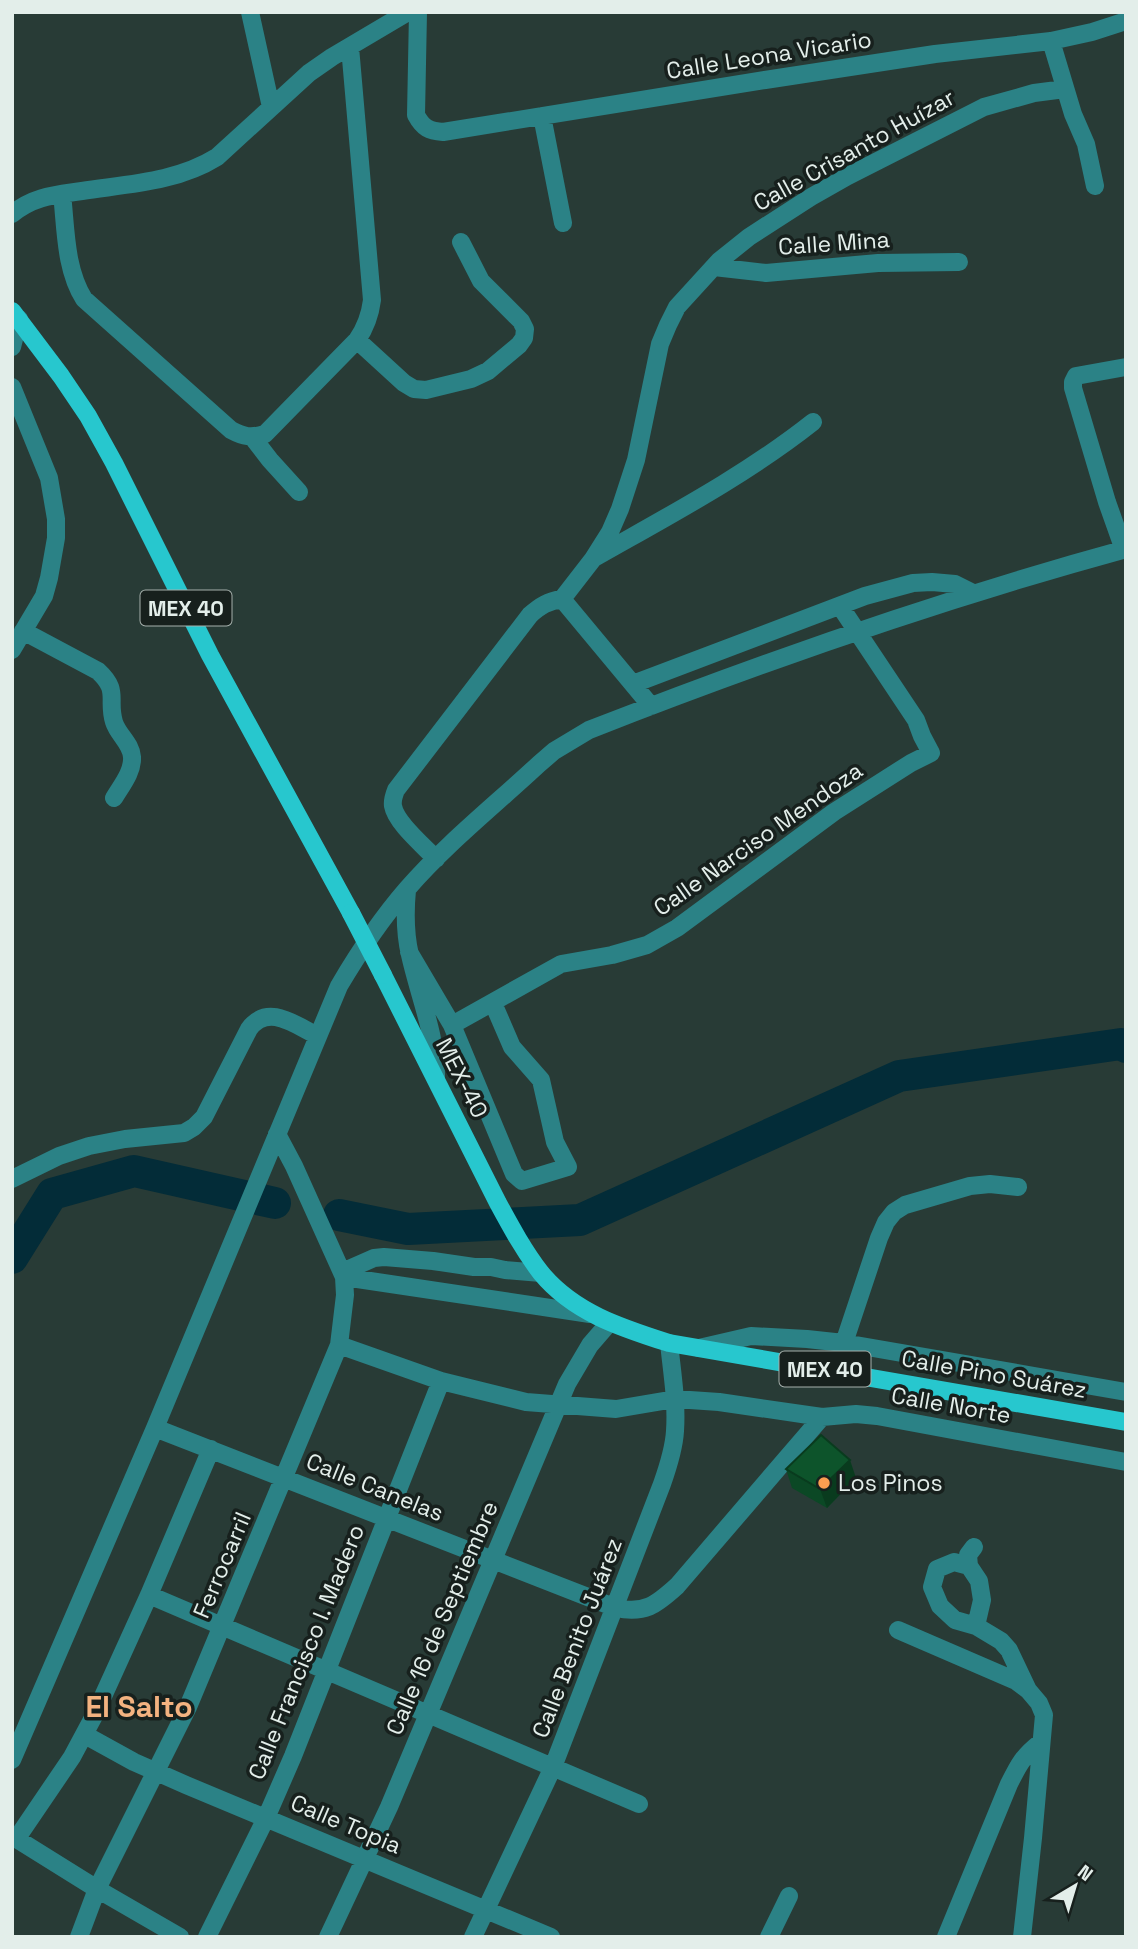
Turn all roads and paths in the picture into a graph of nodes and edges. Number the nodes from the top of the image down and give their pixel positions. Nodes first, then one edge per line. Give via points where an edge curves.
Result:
1 (250, 12) edge
2 (408, 12) edge
3 (418, 12) edge
4 (1126, 21) edge
5 (1052, 41) junction
6 (350, 47) junction
7 (1065, 89) junction
8 (271, 107) junction
9 (541, 116) junction
10 (1095, 186) dead end
11 (62, 194) junction
12 (12, 214) edge
13 (563, 223) dead end
14 (461, 242) dead end
15 (959, 262) dead end
16 (714, 267) junction
17 (16, 315) edge
18 (357, 340) junction
19 (12, 347) edge
20 (1126, 367) edge
21 (12, 387) edge
22 (813, 422) dead end
23 (253, 438) junction
24 (299, 492) dead end
25 (1125, 549) edge
26 (593, 559) junction
27 (973, 593) junction
28 (562, 599) junction
29 (840, 606) junction
30 (23, 631) junction
31 (857, 631) junction
32 (753, 638) junction
33 (12, 650) edge
34 (764, 664) junction
35 (633, 684) junction
36 (651, 706) junction
37 (114, 798) dead end
38 (436, 859) junction
39 (407, 889) junction
40 (409, 952) junction
41 (493, 1003) junction
42 (452, 1025) junction
43 (318, 1036) junction
44 (436, 1079) junction
45 (277, 1134) junction
46 (12, 1179) edge
47 (1018, 1187) dead end
48 (541, 1273) junction
49 (344, 1277) junction
50 (590, 1314) junction
51 (609, 1323) junction
52 (669, 1343) junction
53 (844, 1343) junction
54 (339, 1345) junction
55 (699, 1348) junction
56 (441, 1381) junction
57 (1126, 1392) edge
58 (675, 1399) junction
59 (558, 1406) junction
60 (822, 1417) junction
61 (1126, 1422) edge
62 (155, 1428) junction
63 (211, 1449) junction
64 (1126, 1462) edge
65 (285, 1477) junction
66 (386, 1518) junction
67 (974, 1547) dead end
68 (492, 1559) junction
69 (969, 1566) junction
70 (149, 1595) junction
71 (616, 1608) junction
72 (223, 1626) junction
73 (976, 1626) junction
74 (898, 1630) dead end
75 (326, 1670) junction
76 (1028, 1690) junction
77 (429, 1714) junction
78 (85, 1735) junction
79 (1041, 1742) junction
80 (12, 1760) edge
81 (553, 1767) junction
82 (156, 1772) junction
83 (639, 1804) dead end
84 (266, 1818) junction
85 (14, 1837) edge
86 (366, 1860) junction
87 (97, 1889) junction
88 (789, 1896) dead end
89 (486, 1910) junction
90 (79, 1937) edge
91 (180, 1937) edge
92 (207, 1937) edge
93 (328, 1937) edge
94 (473, 1937) edge
95 (551, 1937) edge
96 (769, 1937) edge
97 (946, 1937) edge
98 (1022, 1937) edge

1 - 8 street
2 - 6 street
3 - 9 street, Calle Leona Vicario via 416,115 421,125 443,132
4 - 5 street, Calle Leona Vicario
5 - 7 street
5 - 9 street, Calle Leona Vicario via 934,54
6 - 8 street via 309,73
6 - 18 street via 372,300
7 - 10 street via 1086,144
7 - 16 street, Calle Crisanto Huízar via 984,107 775,218
8 - 11 street via 200,168
9 - 13 street
11 - 12 street via 37,198
11 - 23 street via 71,271 84,299 231,430
14 - 18 street via 481,281 521,321 525,329 520,345 488,371 426,390 404,383
15 - 16 street, Calle Mina via 878,263 766,273
16 - 26 street, Calle Crisanto Huízar via 677,307 660,344 628,486 610,532
17 - 19 street
17 - 44 main road, MEX-40 / MEX 40, bridge via 88,416 114,463 210,655
18 - 23 street via 274,427
20 - 25 street via 1076,376 1073,382
21 - 30 street via 48,478 57,519 44,596
22 - 26 street via 761,461
23 - 24 street
25 - 27 street
26 - 28 street, Calle Crisanto Huízar
27 - 29 street via 955,584 914,583
27 - 31 street
28 - 35 street
28 - 38 street, Calle Crisanto Huízar via 539,606 530,615 396,789 393,809
29 - 31 street, Calle Narciso Mendoza
29 - 32 street
30 - 33 street
30 - 37 street via 107,679 113,720 132,758
31 - 34 street
31 - 41 street, Calle Narciso Mendoza via 916,720 931,753 834,812 677,928 647,945 612,956 561,964
32 - 34 street
32 - 35 street
34 - 36 street
35 - 36 street
36 - 38 street via 589,730 554,751
38 - 39 street
39 - 40 street
39 - 43 street via 363,946 339,986
40 - 42 street
40 - 44 street via 434,1045
41 - 42 street, Calle Narciso Mendoza
41 - 42 street via 512,1047 541,1080 555,1142 568,1167 522,1181 514,1174
43 - 45 street
43 - 46 street via 273,1015 262,1016 249,1029 204,1117 194,1127 184,1133 89,1146
44 - 48 main road, MEX-40 / MEX 40 via 498,1203
45 - 49 street, Ferrocarril
45 - 62 street
47 - 53 street via 970,1186 894,1212 879,1238
48 - 49 street via 384,1257 349,1269
48 - 50 main road, Calle Pino Suárez / MEX 40
49 - 50 street
49 - 54 street, Ferrocarril
50 - 51 main road, Calle Pino Suárez / MEX 40
51 - 52 main road, Calle Pino Suárez / MEX 40
51 - 59 street, Calle 16 de Septiembre via 590,1345
52 - 55 main road, Calle Pino Suárez / MEX 40
52 - 58 street, Calle Benito Juárez
53 - 55 street via 751,1336
53 - 57 street
54 - 56 street
54 - 65 street, Ferrocarril
55 - 61 main road, Calle Pino Suárez / MEX 40
56 - 59 street
56 - 66 street, Calle Francisco I. Madero
58 - 59 street, Calle Norte via 616,1409
58 - 60 street, Calle Norte
58 - 71 street, Calle Benito Juárez via 673,1450
59 - 68 street, Calle 16 de Septiembre
60 - 64 street, Calle Norte via 877,1416
60 - 71 street, Calle Canelas via 665,1598 642,1611
62 - 63 street, Calle Canelas
62 - 80 street
63 - 65 street, Calle Canelas
63 - 70 street
65 - 66 street, Calle Canelas
65 - 72 street, Ferrocarril
66 - 68 street, Calle Canelas
66 - 75 street, Calle Francisco I. Madero
67 - 69 street via 968,1555
68 - 71 street, Calle Canelas
68 - 77 street, Calle 16 de Septiembre
69 - 73 street via 979,1581 982,1600
69 - 73 street via 954,1562 937,1569 932,1587 940,1606 955,1619
70 - 72 street
70 - 78 street
71 - 81 street, Calle Benito Juárez
72 - 75 street
72 - 82 street, Ferrocarril
73 - 76 street via 1009,1650
74 - 76 street
75 - 77 street
75 - 84 street, Calle Francisco I. Madero
76 - 79 street via 1044,1715
77 - 81 street
77 - 86 street, Calle 16 de Septiembre
78 - 82 street, Calle Topia
78 - 85 street
79 - 97 street via 1027,1753 1014,1774
79 - 98 street
81 - 83 street
81 - 89 street, Calle Benito Juárez
82 - 84 street, Calle Topia
82 - 87 street, Ferrocarril
84 - 86 street, Calle Topia
84 - 92 street, Calle Francisco I. Madero
85 - 87 street
86 - 89 street, Calle Topia
86 - 93 street, Calle 16 de Septiembre
87 - 90 street, Ferrocarril
87 - 91 street
88 - 96 street
89 - 94 street, Calle Benito Juárez
89 - 95 street, Calle Topia

